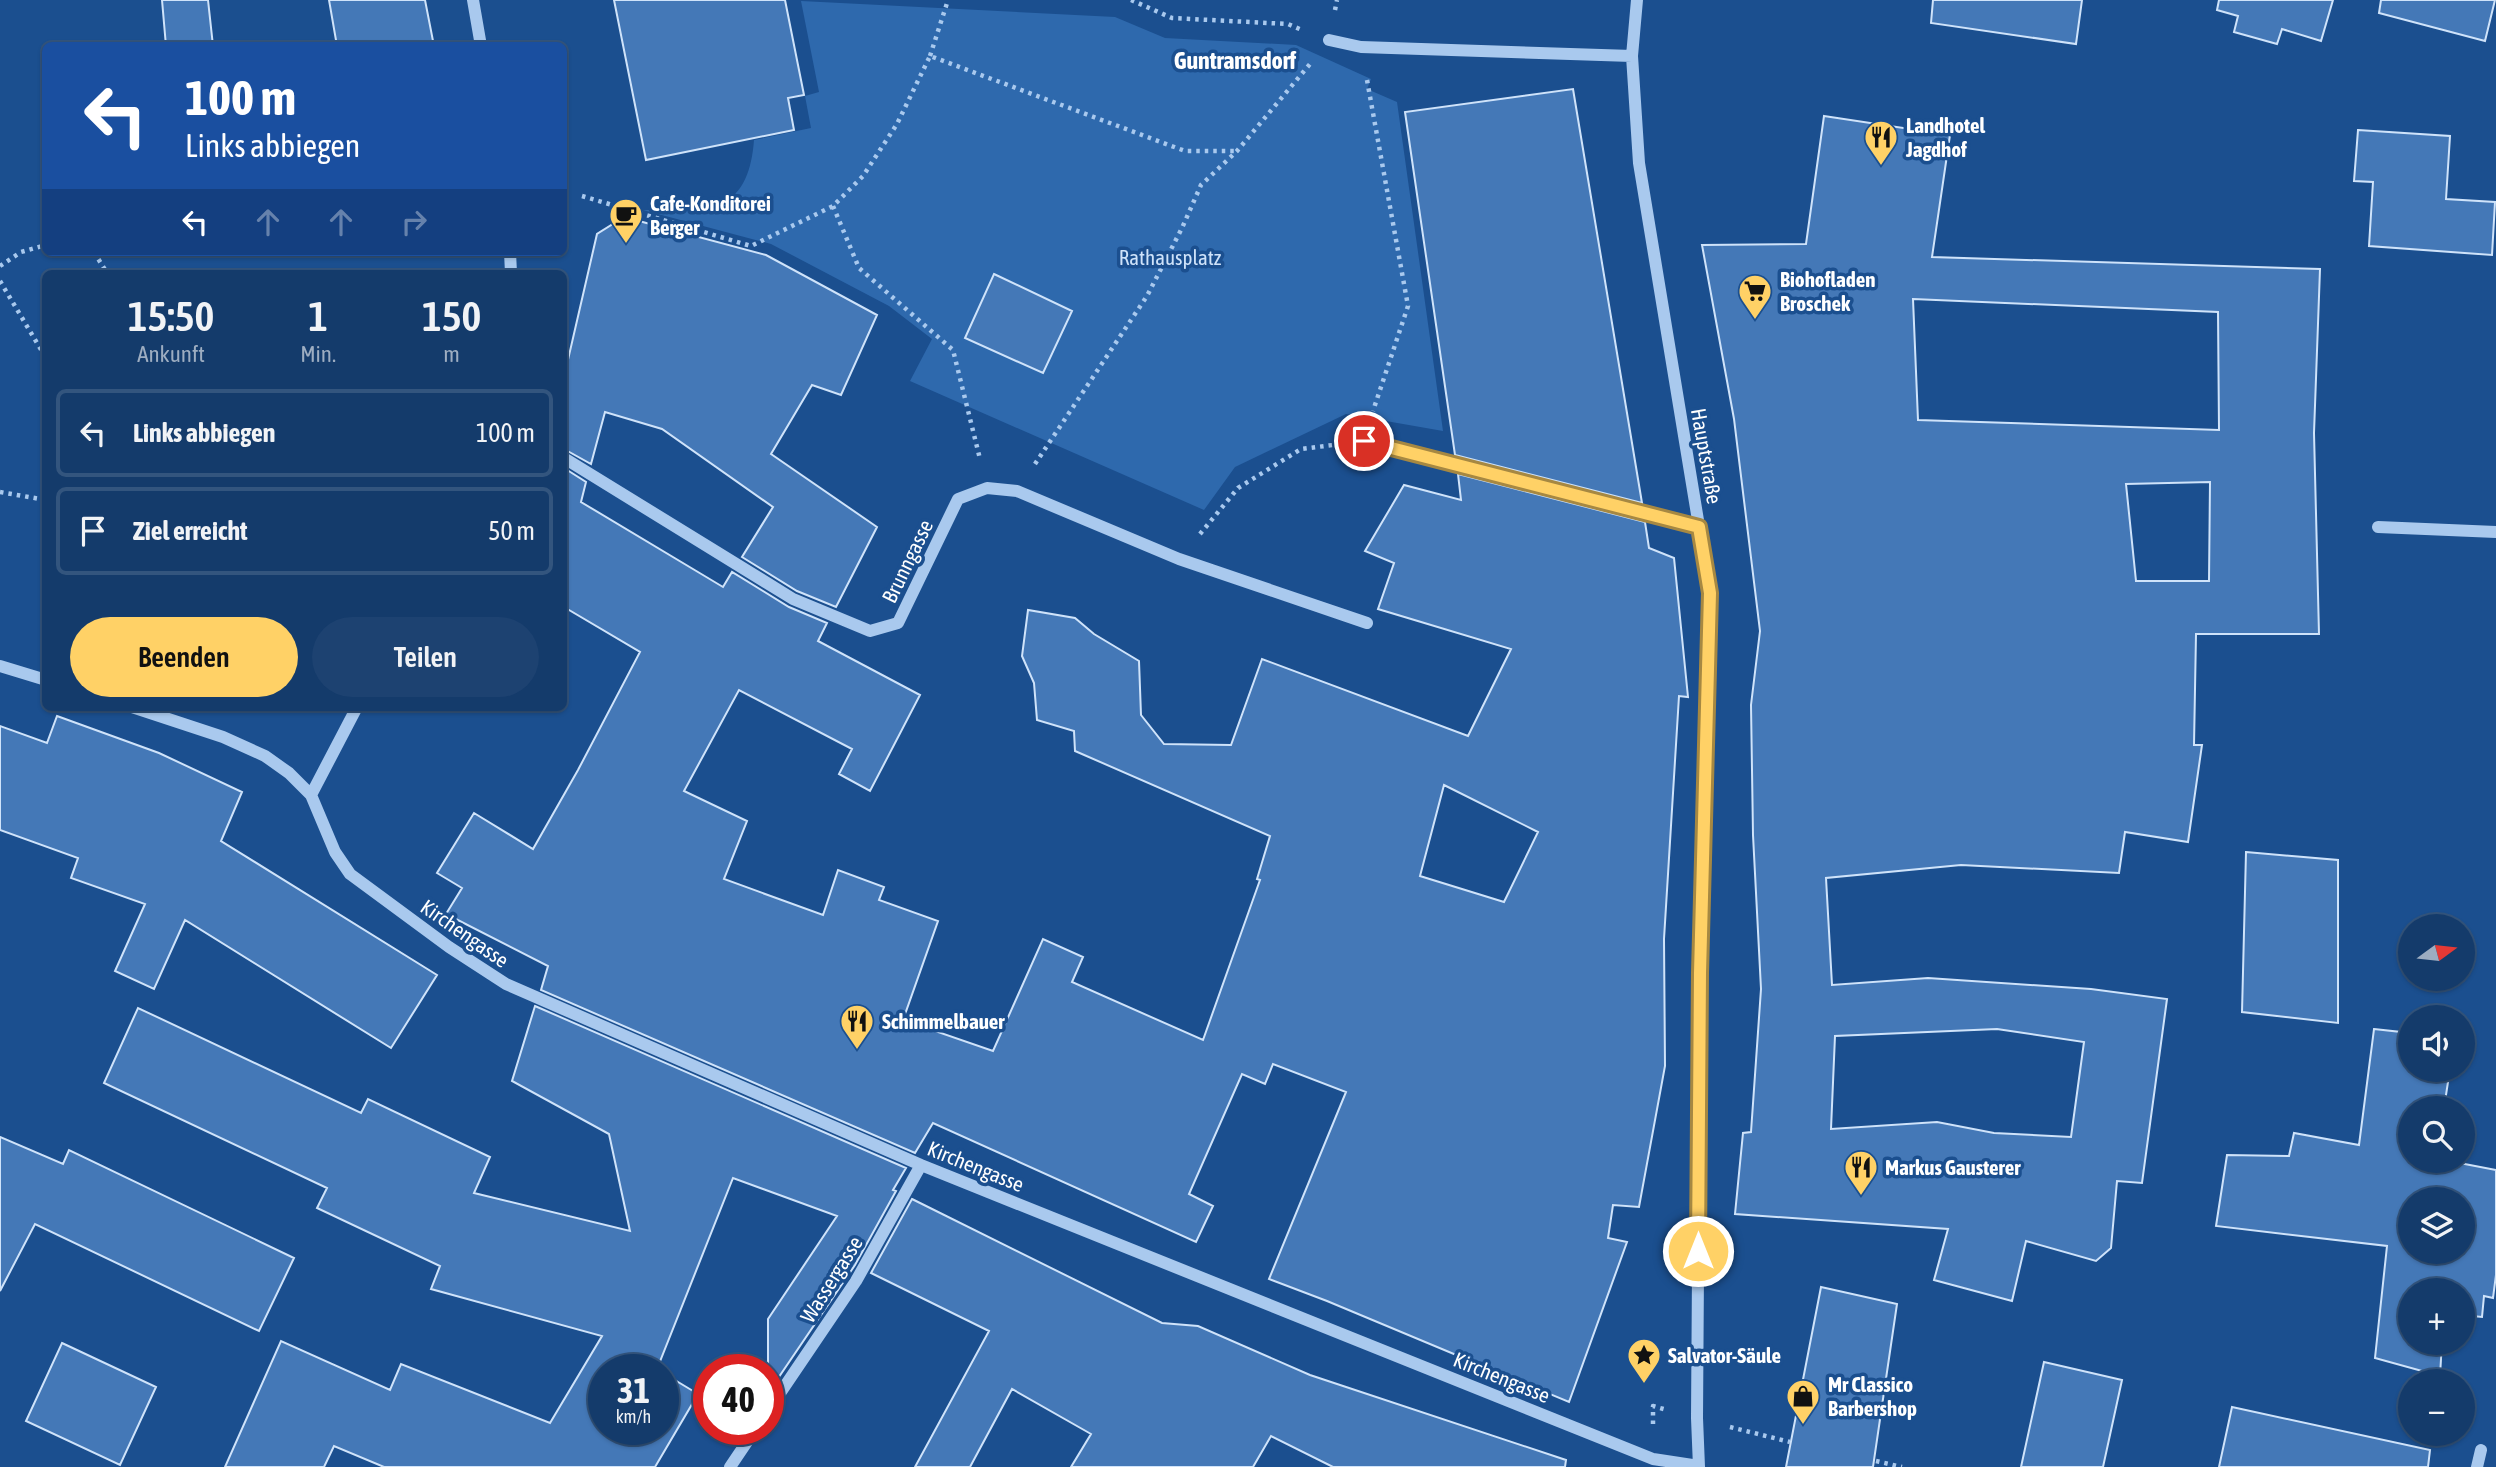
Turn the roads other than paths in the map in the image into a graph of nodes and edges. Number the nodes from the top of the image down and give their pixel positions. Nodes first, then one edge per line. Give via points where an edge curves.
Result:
1 (473, 0) edge
2 (1637, 0) edge
3 (1329, 40) road end
4 (480, 42) edge
5 (1632, 56) junction
6 (1364, 441) road end
7 (567, 460) edge
8 (1699, 527) junction
9 (2378, 527) dead end
10 (2496, 532) edge
11 (1367, 623) dead end
12 (0, 666) edge
13 (42, 679) edge
14 (144, 711) edge
15 (354, 711) edge
16 (311, 795) junction
17 (921, 1165) junction
18 (784, 1387) edge
19 (745, 1445) edge
20 (2481, 1450) dead end
21 (1699, 1466) edge
22 (730, 1467) edge
23 (2477, 1467) edge

1 - 4 street
2 - 5 street, Hauptstraße
3 - 5 street via 1361,47
5 - 8 street, Hauptstraße via 1639,163
6 - 8 street
7 - 11 street, Brunngasse via 793,599 870,631 898,623 958,499 987,488 1017,491 1180,559
8 - 21 street, Hauptstraße via 1710,593 1700,973
9 - 10 street
12 - 13 street
14 - 16 street via 265,756
15 - 16 street
16 - 17 street, Kirchengasse via 335,852 350,874 506,984
17 - 18 street, Wassergasse via 856,1281
17 - 21 street, Kirchengasse via 1653,1459
19 - 22 street
20 - 23 street

